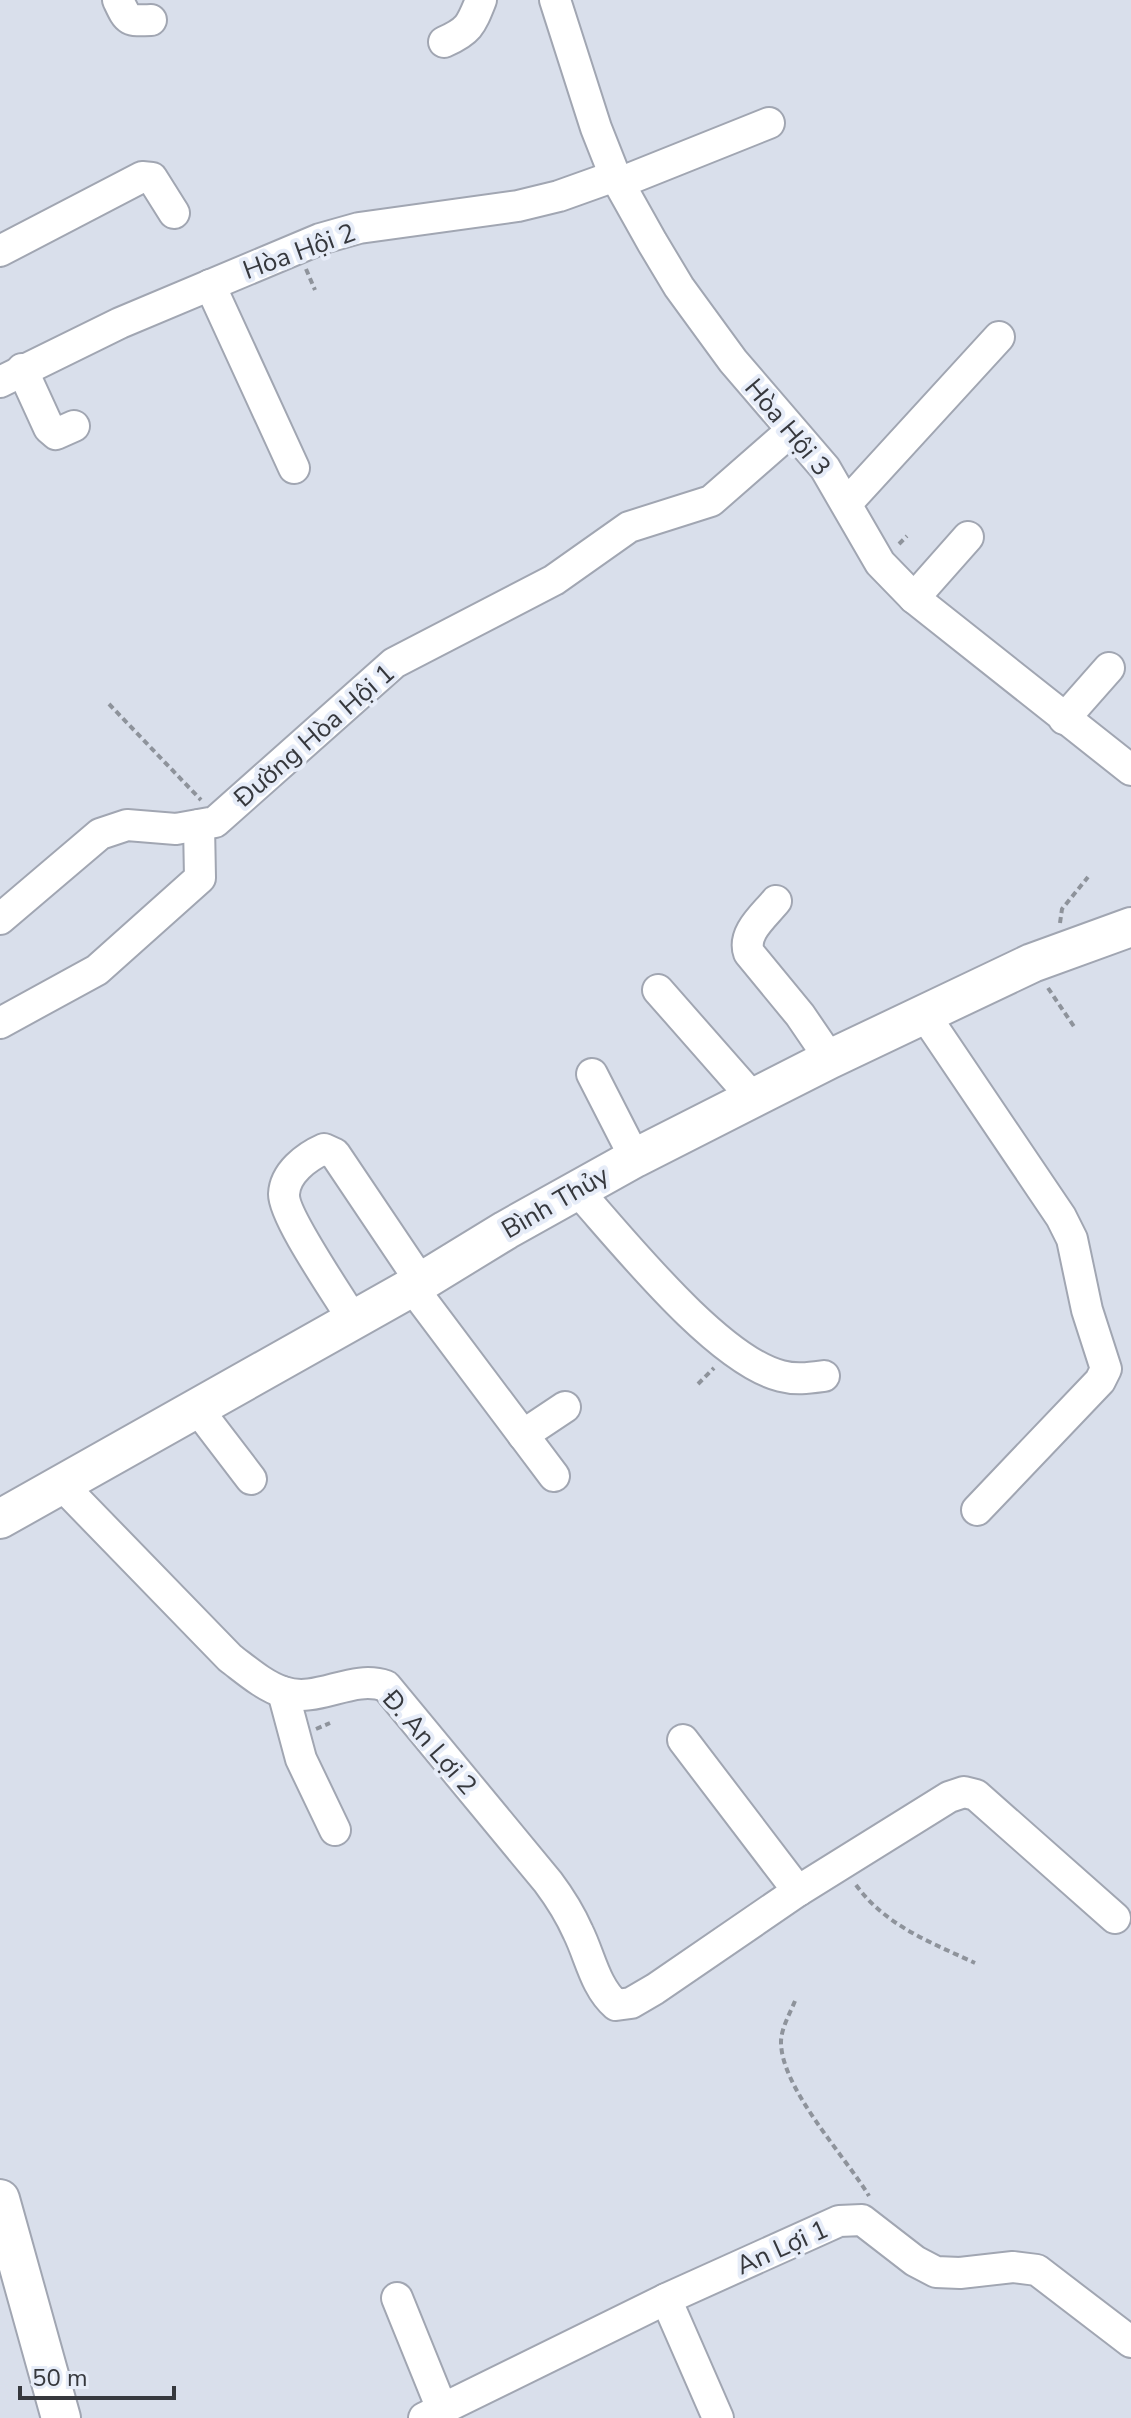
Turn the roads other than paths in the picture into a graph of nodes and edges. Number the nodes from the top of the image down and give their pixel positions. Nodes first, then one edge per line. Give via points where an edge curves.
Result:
1 (118, 0) edge
2 (481, 0) edge
3 (555, 0) edge
4 (151, 20) dead end
5 (444, 42) dead end
6 (769, 123) dead end
7 (617, 180) junction
8 (174, 213) dead end
9 (0, 251) edge
10 (210, 285) junction
11 (999, 337) dead end
12 (11, 375) edge
13 (74, 426) dead end
14 (791, 431) junction
15 (294, 468) dead end
16 (847, 503) junction
17 (968, 537) dead end
18 (914, 598) junction
19 (1109, 668) dead end
20 (1064, 719) junction
21 (1131, 770) edge
22 (209, 822) junction
23 (776, 901) dead end
24 (0, 919) edge
25 (1131, 927) edge
26 (658, 990) dead end
27 (924, 1014) junction
28 (0, 1023) edge
29 (830, 1059) junction
30 (592, 1074) dead end
31 (753, 1098) junction
32 (635, 1158) junction
33 (577, 1190) junction
34 (416, 1284) junction
35 (353, 1320) junction
36 (824, 1376) dead end
37 (196, 1407) junction
38 (565, 1407) dead end
39 (523, 1435) junction
40 (554, 1476) dead end
41 (251, 1479) dead end
42 (60, 1483) junction
43 (977, 1510) dead end
44 (0, 1519) edge
45 (283, 1692) junction
46 (683, 1740) dead end
47 (335, 1830) dead end
48 (798, 1891) junction
49 (1115, 1918) dead end
50 (1, 2197) edge
51 (397, 2298) dead end
52 (666, 2299) junction
53 (1131, 2342) edge
54 (433, 2413) edge
55 (61, 2418) edge
56 (718, 2418) edge

1 - 4 street via 131,21
2 - 5 street via 463,34
3 - 7 street, Hòa Hội 3
6 - 7 street, Hòa Hội 2
7 - 10 street, Hòa Hội 2 via 518,206 359,228
7 - 14 street, Hòa Hội 3 via 679,287
8 - 9 street via 159,185 142,177
10 - 12 street, Hòa Hội 2
10 - 15 street
11 - 16 street
12 - 13 street via 56,434
14 - 16 street, Hòa Hội 3 via 825,468
14 - 22 street, Đường Hòa Hội 1 via 711,501 629,527 554,580 394,663
16 - 18 street, Hòa Hội 3 via 880,563
17 - 18 street
18 - 20 street, Hòa Hội 3
19 - 20 street
20 - 21 street, Hòa Hội 3
22 - 24 street via 176,829 127,825 100,834
22 - 28 street via 200,878 97,970
23 - 29 street via 750,933 749,953
25 - 27 main road, Bình Thủy via 1045,958
26 - 31 street
27 - 29 main road, Bình Thủy
27 - 43 street via 1061,1217 1072,1239 1106,1369
29 - 31 main road, Bình Thủy
30 - 32 street
31 - 32 main road, Bình Thủy
32 - 33 main road, Bình Thủy
33 - 34 main road, Bình Thủy
33 - 36 street via 675,1298 732,1348 779,1376
34 - 35 main road, Bình Thủy
34 - 35 street via 335,1154 324,1149 309,1155 287,1179 284,1196
34 - 39 street
35 - 37 main road, Bình Thủy
37 - 41 street
37 - 42 main road, Bình Thủy
38 - 39 street
39 - 40 street
42 - 44 main road, Bình Thủy
42 - 45 street via 230,1658
45 - 47 street via 301,1759
45 - 48 street, Đ. An Lợi 2 via 305,1695 372,1681 386,1686 564,1904 605,1995 616,2005 631,2003
46 - 48 street
48 - 49 street via 964,1792 976,1795
50 - 55 main road
51 - 54 street
52 - 53 street, An Lợi 1 via 839,2221 862,2220 936,2272 1037,2270
52 - 54 street, An Lợi 1
52 - 56 street

